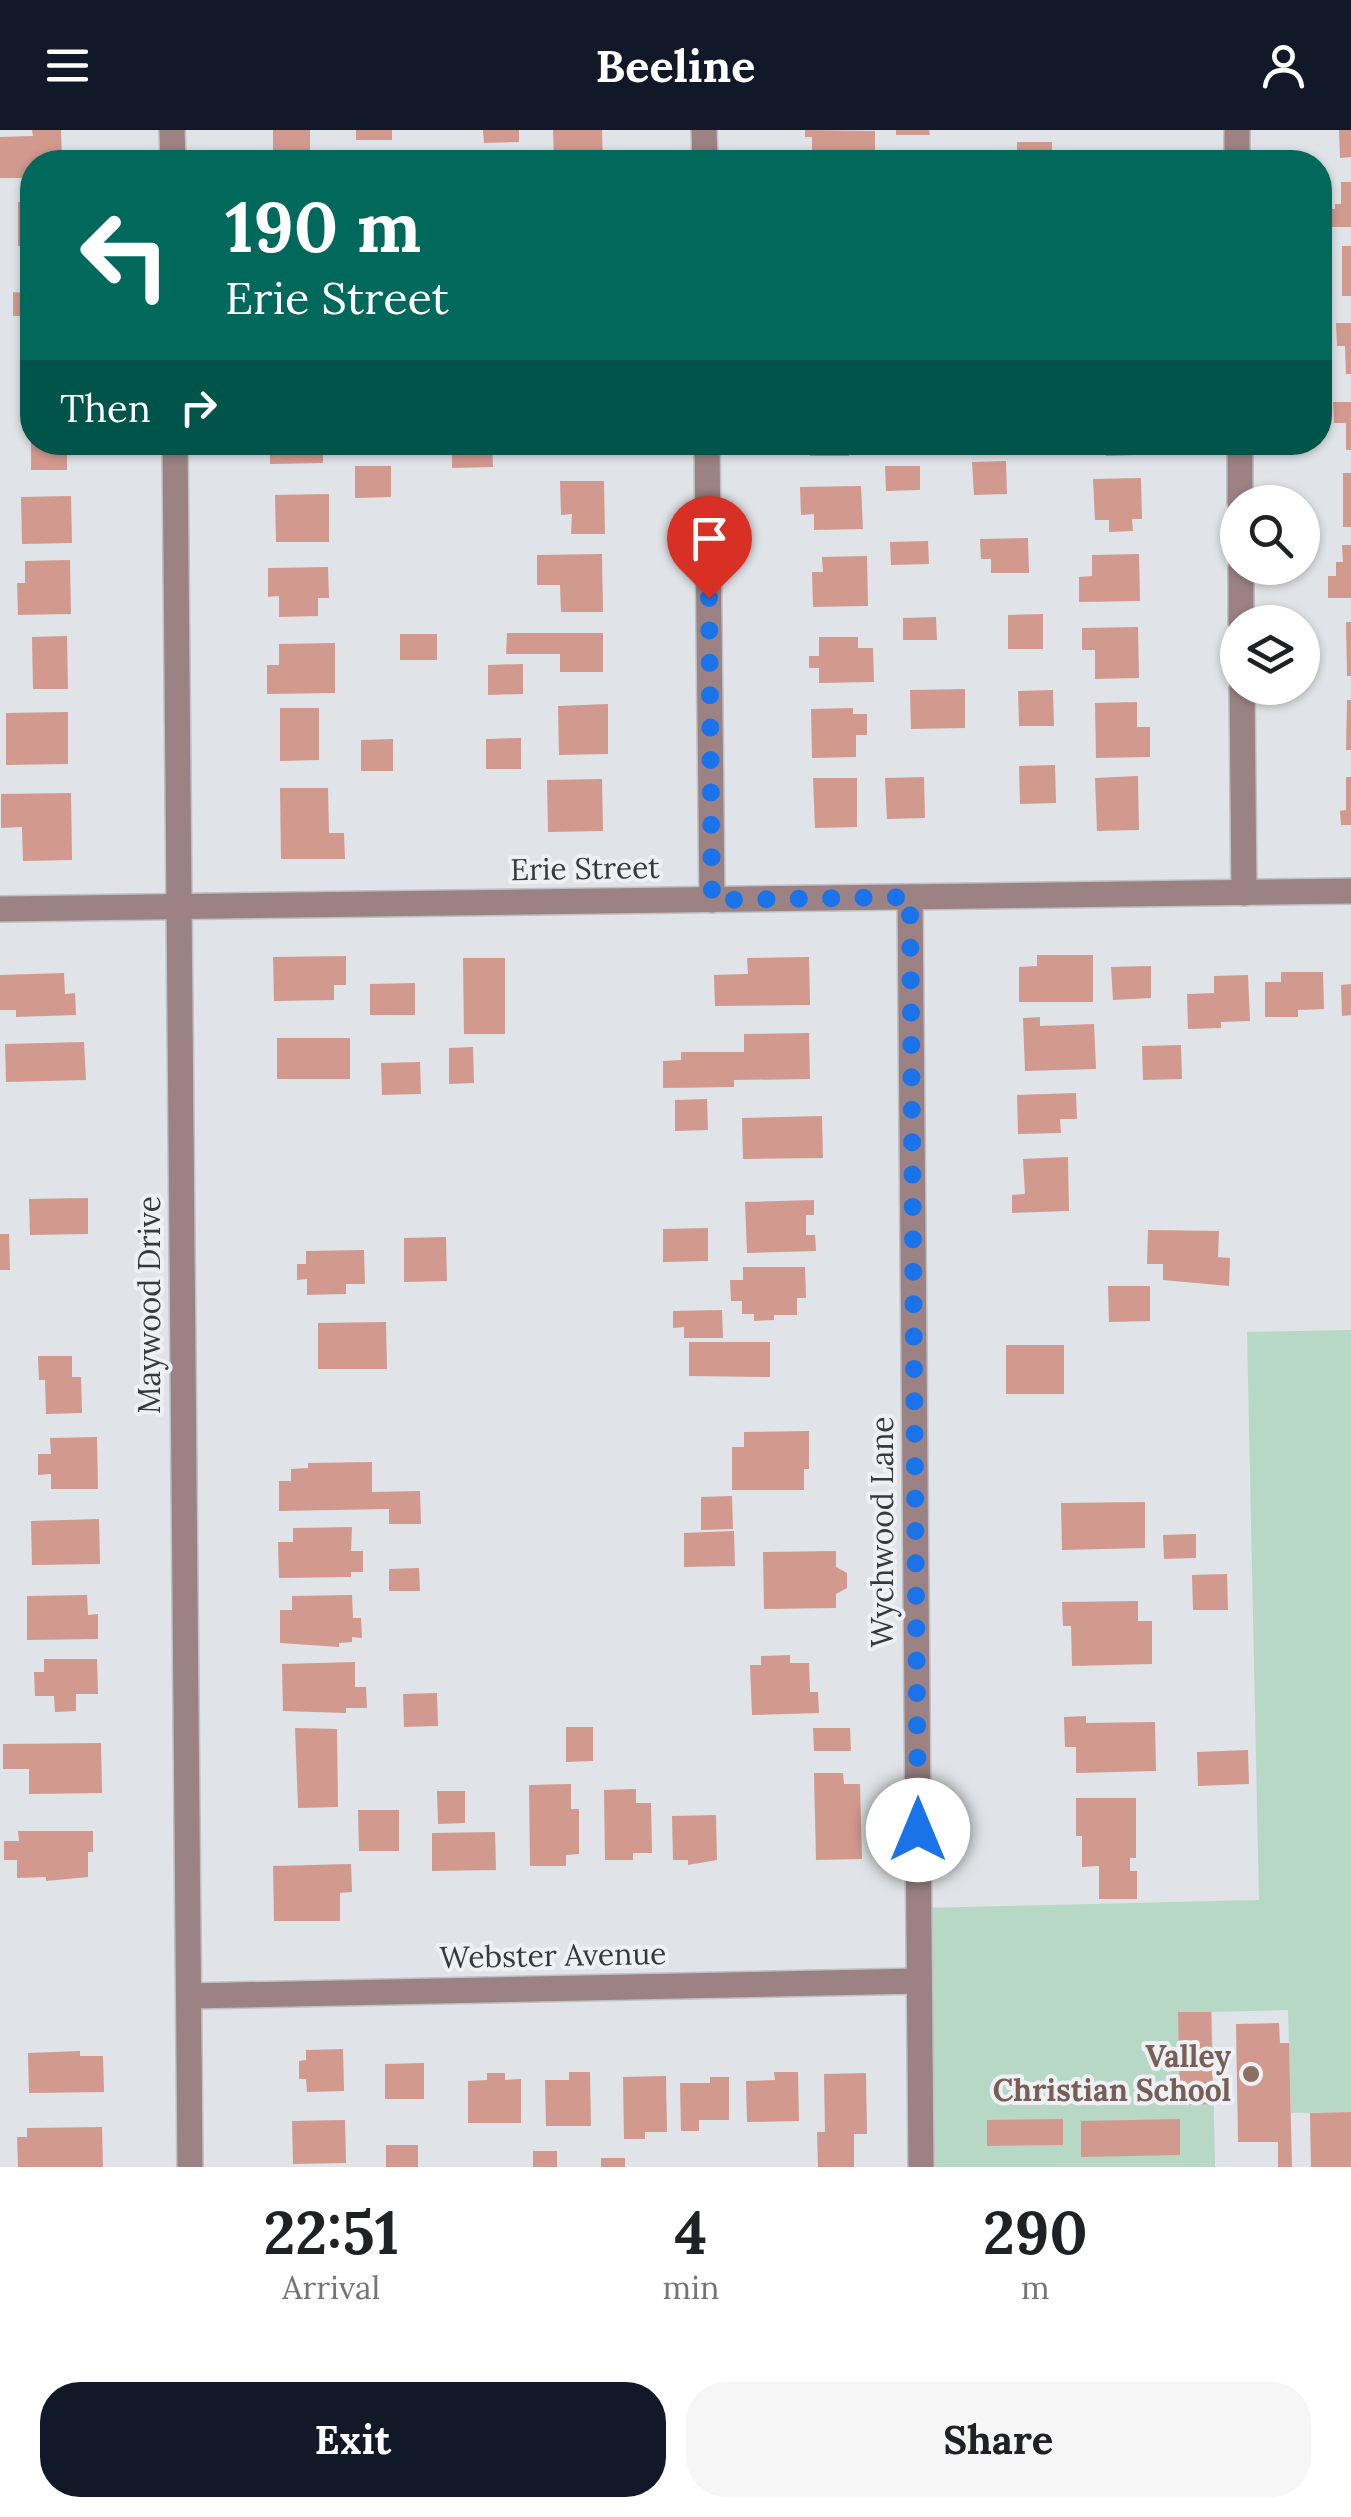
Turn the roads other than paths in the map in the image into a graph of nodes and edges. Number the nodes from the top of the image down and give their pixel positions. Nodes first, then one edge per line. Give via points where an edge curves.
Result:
1 (175, 455) edge
2 (707, 455) edge
3 (1240, 455) edge
4 (1240, 485) edge
5 (1242, 705) edge
6 (1351, 890) edge
7 (1244, 893) junction
8 (910, 897) junction
9 (712, 900) junction
10 (179, 907) junction
11 (0, 909) edge
12 (919, 1981) junction
13 (188, 1996) junction
14 (190, 2167) edge
15 (921, 2167) edge

1 - 10 street, Maywood Drive
2 - 9 street
3 - 4 street
5 - 7 street
6 - 7 street, Erie Street
7 - 8 street, Erie Street
8 - 9 street, Erie Street
8 - 12 street, Wychwood Lane
9 - 10 street, Erie Street
10 - 11 street, Erie Street
10 - 13 street, Maywood Drive
12 - 13 street, Webster Avenue
12 - 15 street, Wychwood Lane
13 - 14 street, Maywood Drive

